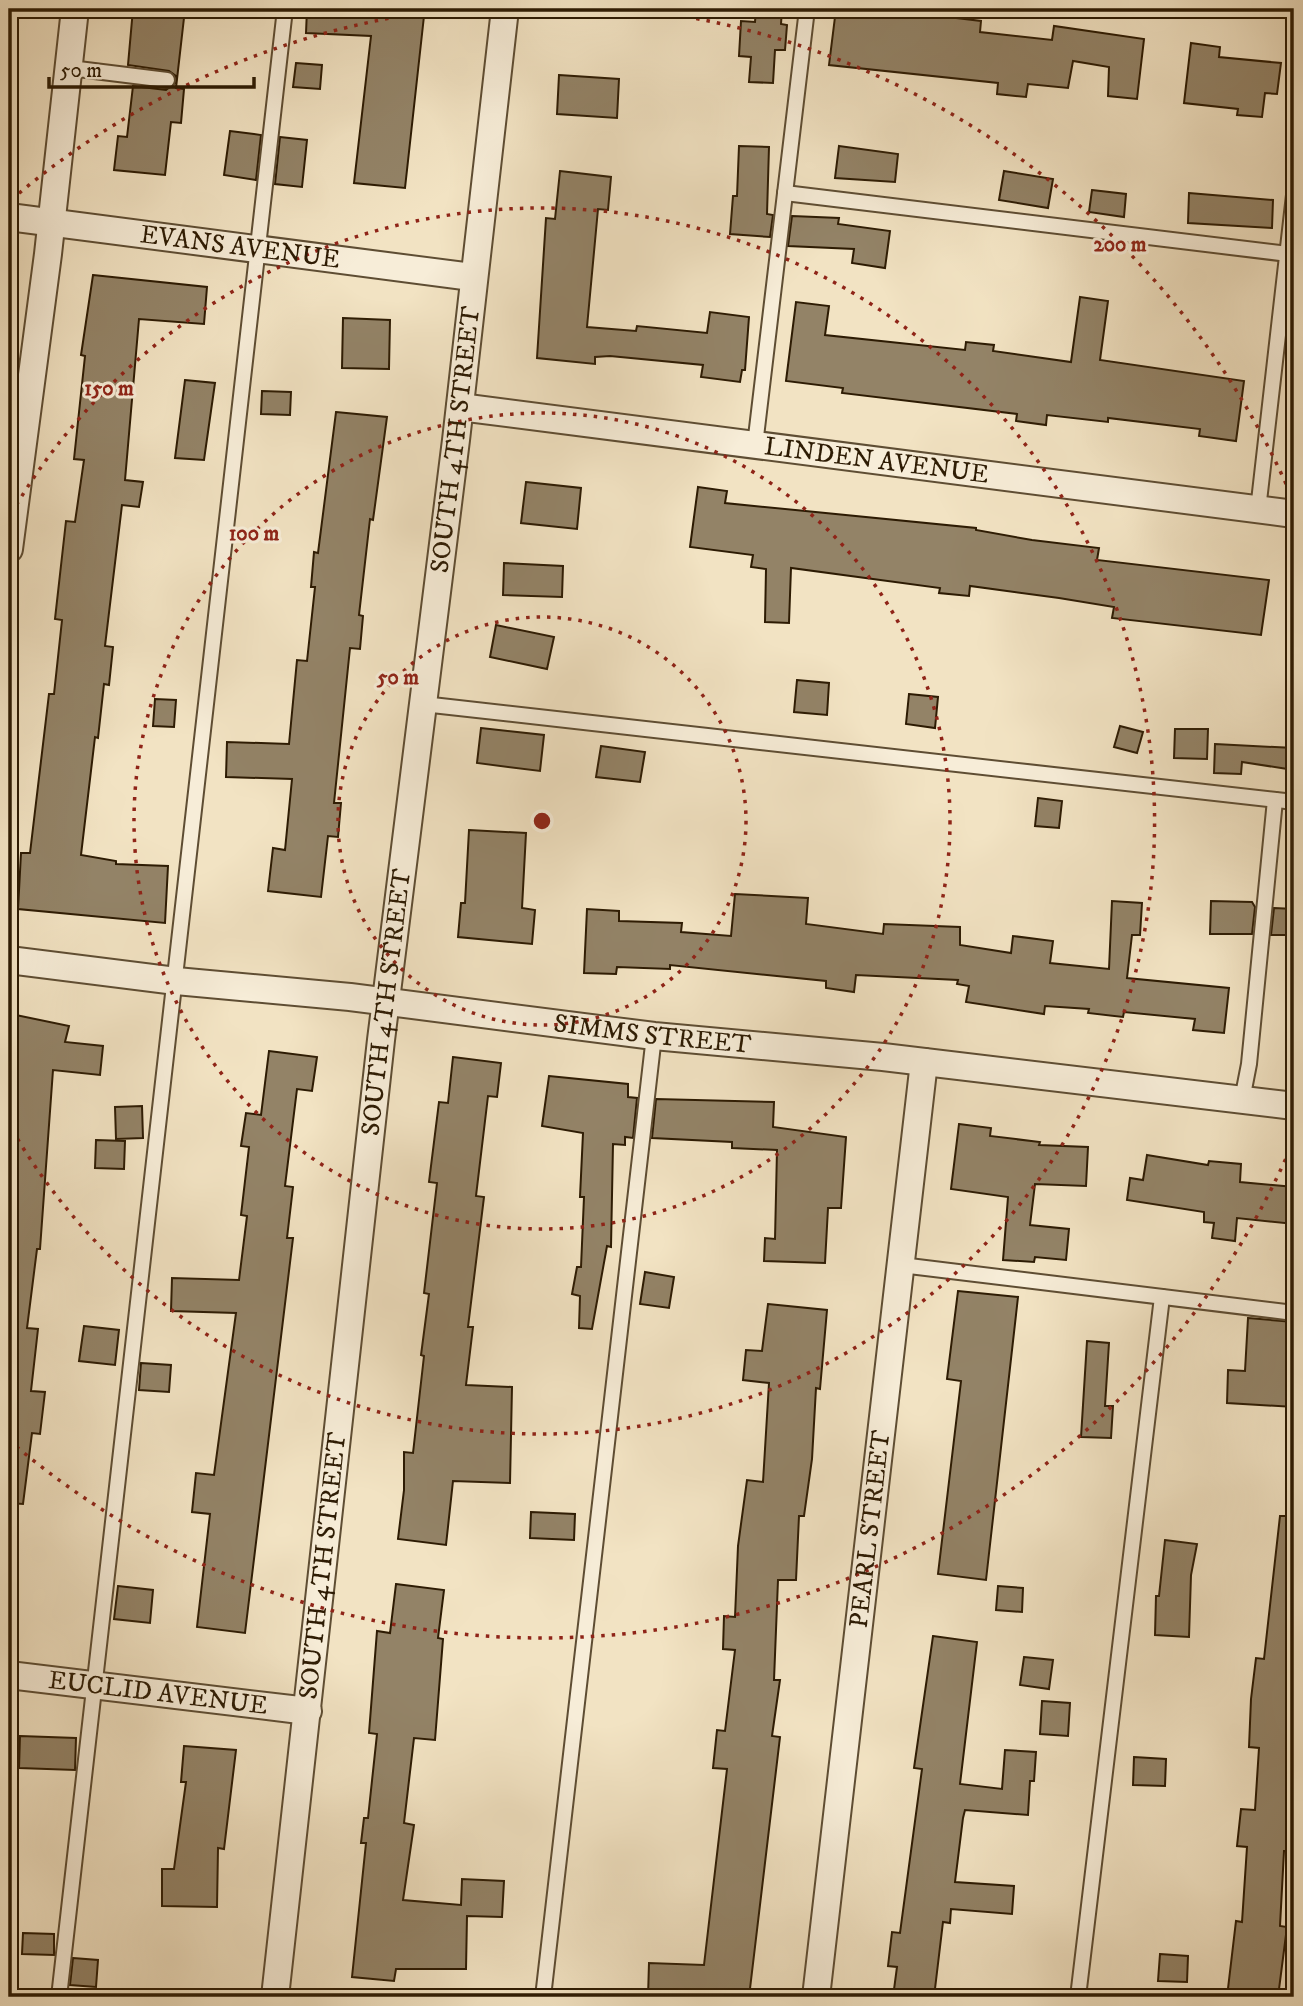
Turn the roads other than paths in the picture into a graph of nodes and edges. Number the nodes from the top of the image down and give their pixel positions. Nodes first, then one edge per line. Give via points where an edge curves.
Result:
1 (75, 9) edge
2 (285, 9) edge
3 (505, 9) edge
4 (807, 9) edge
5 (70, 68) junction
6 (167, 80) dead end
7 (785, 193) junction
8 (1294, 195) edge
9 (9, 217) edge
10 (52, 222) junction
11 (257, 248) junction
12 (1288, 254) junction
13 (472, 277) junction
14 (460, 407) junction
15 (755, 445) junction
16 (1258, 510) junction
17 (1294, 514) edge
18 (9, 549) edge
19 (423, 704) junction
20 (1275, 800) junction
21 (1294, 802) edge
22 (9, 960) edge
23 (176, 981) junction
24 (386, 1002) junction
25 (654, 1036) junction
26 (924, 1062) junction
27 (1242, 1100) junction
28 (1294, 1105) edge
29 (901, 1265) junction
30 (1162, 1297) junction
31 (1294, 1313) edge
32 (9, 1675) edge
33 (95, 1685) junction
34 (308, 1711) junction
35 (59, 1997) edge
36 (275, 1997) edge
37 (543, 1997) edge
38 (816, 1997) edge
39 (1078, 1997) edge

1 - 5 street
2 - 11 lane
3 - 13 street, SOUTH 4TH STREET
4 - 7 lane
5 - 6 lane
5 - 10 street
7 - 12 lane
7 - 15 lane
8 - 12 lane
9 - 10 street, EVANS AVENUE
10 - 11 street, EVANS AVENUE
10 - 18 street
11 - 13 street, EVANS AVENUE
11 - 23 lane
12 - 16 lane
13 - 14 street, SOUTH 4TH STREET
14 - 15 street, LINDEN AVENUE
14 - 19 street, SOUTH 4TH STREET
15 - 16 street, LINDEN AVENUE
16 - 17 street, LINDEN AVENUE
19 - 20 lane
19 - 24 street, SOUTH 4TH STREET
20 - 21 lane
20 - 27 lane
22 - 23 street, SIMMS STREET
23 - 24 street, SIMMS STREET
23 - 33 lane
24 - 25 street, SIMMS STREET
24 - 34 street, SOUTH 4TH STREET
25 - 26 street, SIMMS STREET
25 - 37 lane
26 - 27 street, SIMMS STREET
26 - 29 street, PEARL STREET
27 - 28 street, SIMMS STREET
29 - 30 lane
29 - 38 street, PEARL STREET
30 - 31 lane
30 - 39 lane
32 - 33 street, EUCLID AVENUE
33 - 34 street, EUCLID AVENUE
33 - 35 lane
34 - 36 street, SOUTH 4TH STREET

